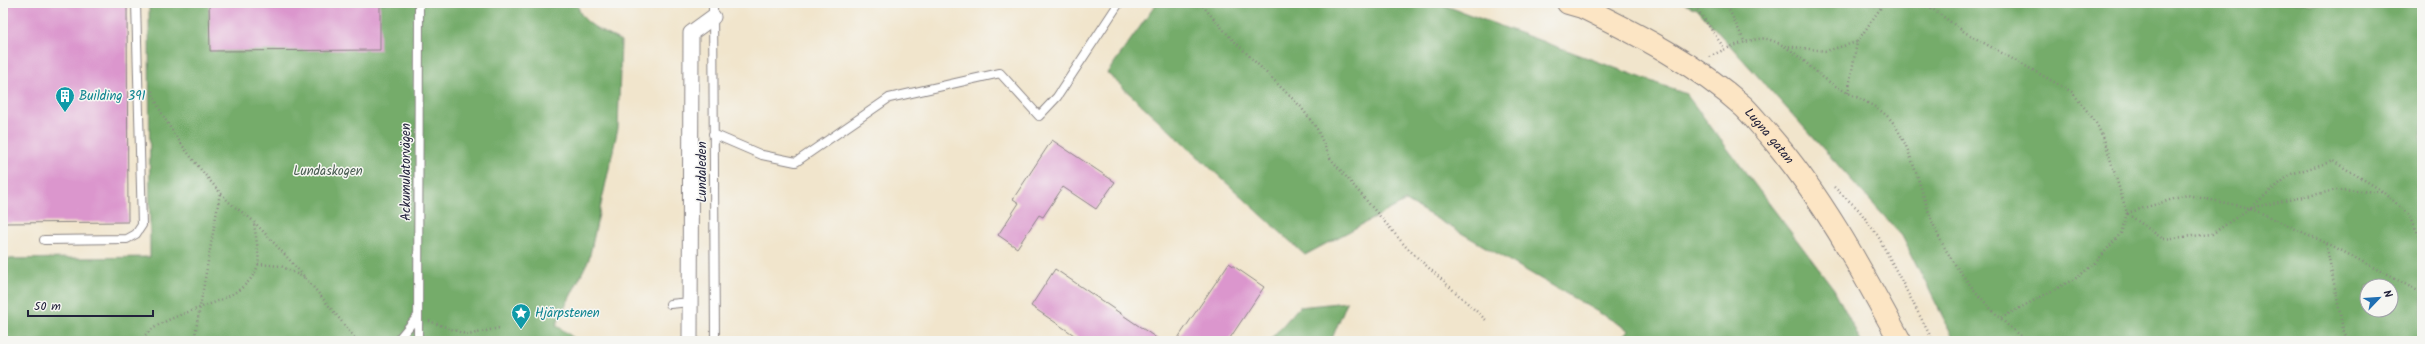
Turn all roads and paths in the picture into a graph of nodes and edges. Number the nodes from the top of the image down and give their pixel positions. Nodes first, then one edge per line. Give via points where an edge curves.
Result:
1 (136, 3) edge
2 (419, 3) edge
3 (1119, 3) edge
4 (1200, 3) edge
5 (1568, 3) edge
6 (1693, 3) edge
7 (1726, 3) edge
8 (1884, 3) edge
9 (1924, 3) edge
10 (713, 10) edge
11 (1857, 42) junction
12 (1745, 43) junction
13 (1784, 46) junction
14 (1724, 48) junction
15 (1709, 58) dead end
16 (149, 84) dead end
17 (1848, 93) junction
18 (713, 134) junction
19 (220, 192) junction
20 (2384, 192) junction
21 (2250, 208) junction
22 (2127, 213) junction
23 (254, 222) junction
24 (44, 240) dead end
25 (2326, 243) junction
26 (2422, 244) edge
27 (258, 264) junction
28 (307, 279) junction
29 (2422, 293) edge
30 (690, 302) junction
31 (670, 304) dead end
32 (198, 308) junction
33 (417, 317) junction
34 (1999, 319) junction
35 (1486, 320) dead end
36 (499, 328) dead end
37 (140, 341) edge
38 (194, 341) edge
39 (357, 341) edge
40 (397, 341) edge
41 (418, 341) edge
42 (690, 341) edge
43 (715, 341) edge
44 (1900, 341) edge
45 (2026, 341) edge
46 (2348, 341) edge

1 - 24 lane via 142,225 136,234 127,239
2 - 33 lane, Ackumulatorvägen
3 - 18 lane via 1057,97 1039,116 1000,73 889,98 796,162 762,155
4 - 35 path via 1301,107 1318,129 1330,158 1407,248
5 - 44 main road, Lugna gatan via 1582,7 1670,53 1744,108 1786,155 1820,203 1865,276
6 - 14 path
7 - 12 path
8 - 11 path
9 - 22 path via 1966,33 2072,92 2095,121 2104,139
10 - 18 lane, Lundaleden
10 - 30 street via 691,33
11 - 13 path via 1826,51
11 - 17 path
12 - 13 path via 1765,38
12 - 14 path
13 - 17 path via 1833,85
14 - 15 path
16 - 19 path via 157,107
17 - 34 path via 1882,112 1896,126 1939,236 1956,264
18 - 43 lane, Lundaleden
19 - 23 path
19 - 32 path
20 - 21 path via 2337,190
20 - 21 path via 2333,161 2291,174
20 - 26 path via 2411,217
21 - 22 path via 2187,195
21 - 22 path via 2212,234 2163,239
21 - 25 path
22 - 34 path via 2120,233 2097,261 2078,277
23 - 27 path
23 - 28 path
25 - 29 path
25 - 46 path via 2343,330
27 - 28 path via 281,266
27 - 32 path via 250,282 229,295
28 - 39 path
30 - 31 lane
30 - 42 street
32 - 37 path via 158,324
32 - 38 path
33 - 36 path via 468,335
33 - 40 lane
33 - 41 lane, Ackumulatorvägen
34 - 45 path

